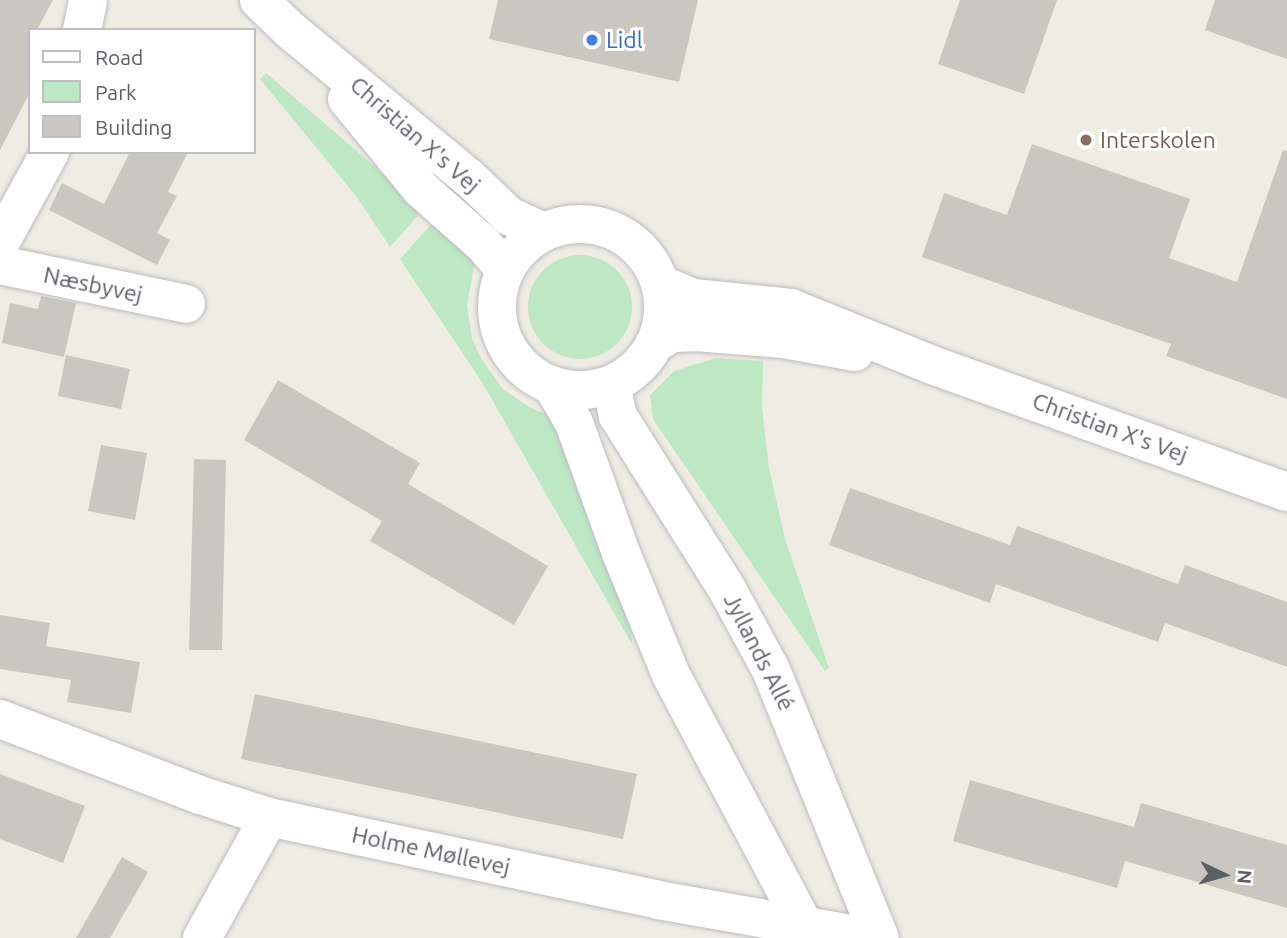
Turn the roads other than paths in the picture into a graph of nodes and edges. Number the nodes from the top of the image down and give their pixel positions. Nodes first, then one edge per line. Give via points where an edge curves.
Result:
1 (259, 0) edge
2 (290, 30) junction
3 (49, 154) edge
4 (543, 232) junction
5 (0, 243) edge
6 (0, 265) edge
7 (505, 270) junction
8 (660, 284) junction
9 (186, 304) dead end
10 (654, 343) junction
11 (932, 365) junction
12 (616, 382) junction
13 (552, 385) junction
14 (1287, 492) edge
15 (0, 719) edge
16 (269, 817) junction
17 (808, 933) edge
18 (202, 938) edge
19 (874, 938) edge
20 (880, 938) edge

1 - 2 street, Christian X's Vej
2 - 4 street, Christian X's Vej via 509,216
2 - 7 street, Christian X's Vej via 421,189
3 - 5 street
4 - 7 street via 522,248
4 - 8 street via 587,224 609,229 628,239 648,259
6 - 9 street, Næsbyvej
7 - 13 street via 497,311 500,332 521,366
8 - 10 street via 661,323
8 - 11 street, Christian X's Vej via 693,298 790,308
10 - 11 street, Christian X's Vej via 672,333 695,332 769,338
10 - 12 street via 632,372
11 - 14 street, Christian X's Vej
12 - 13 street via 573,390
12 - 20 street, Jyllands Allé via 613,393 618,416 729,591 771,670
13 - 17 street via 574,423 671,675
15 - 16 street, Holme Møllevej
16 - 17 street, Holme Møllevej
16 - 18 street
17 - 19 street, Holme Møllevej

